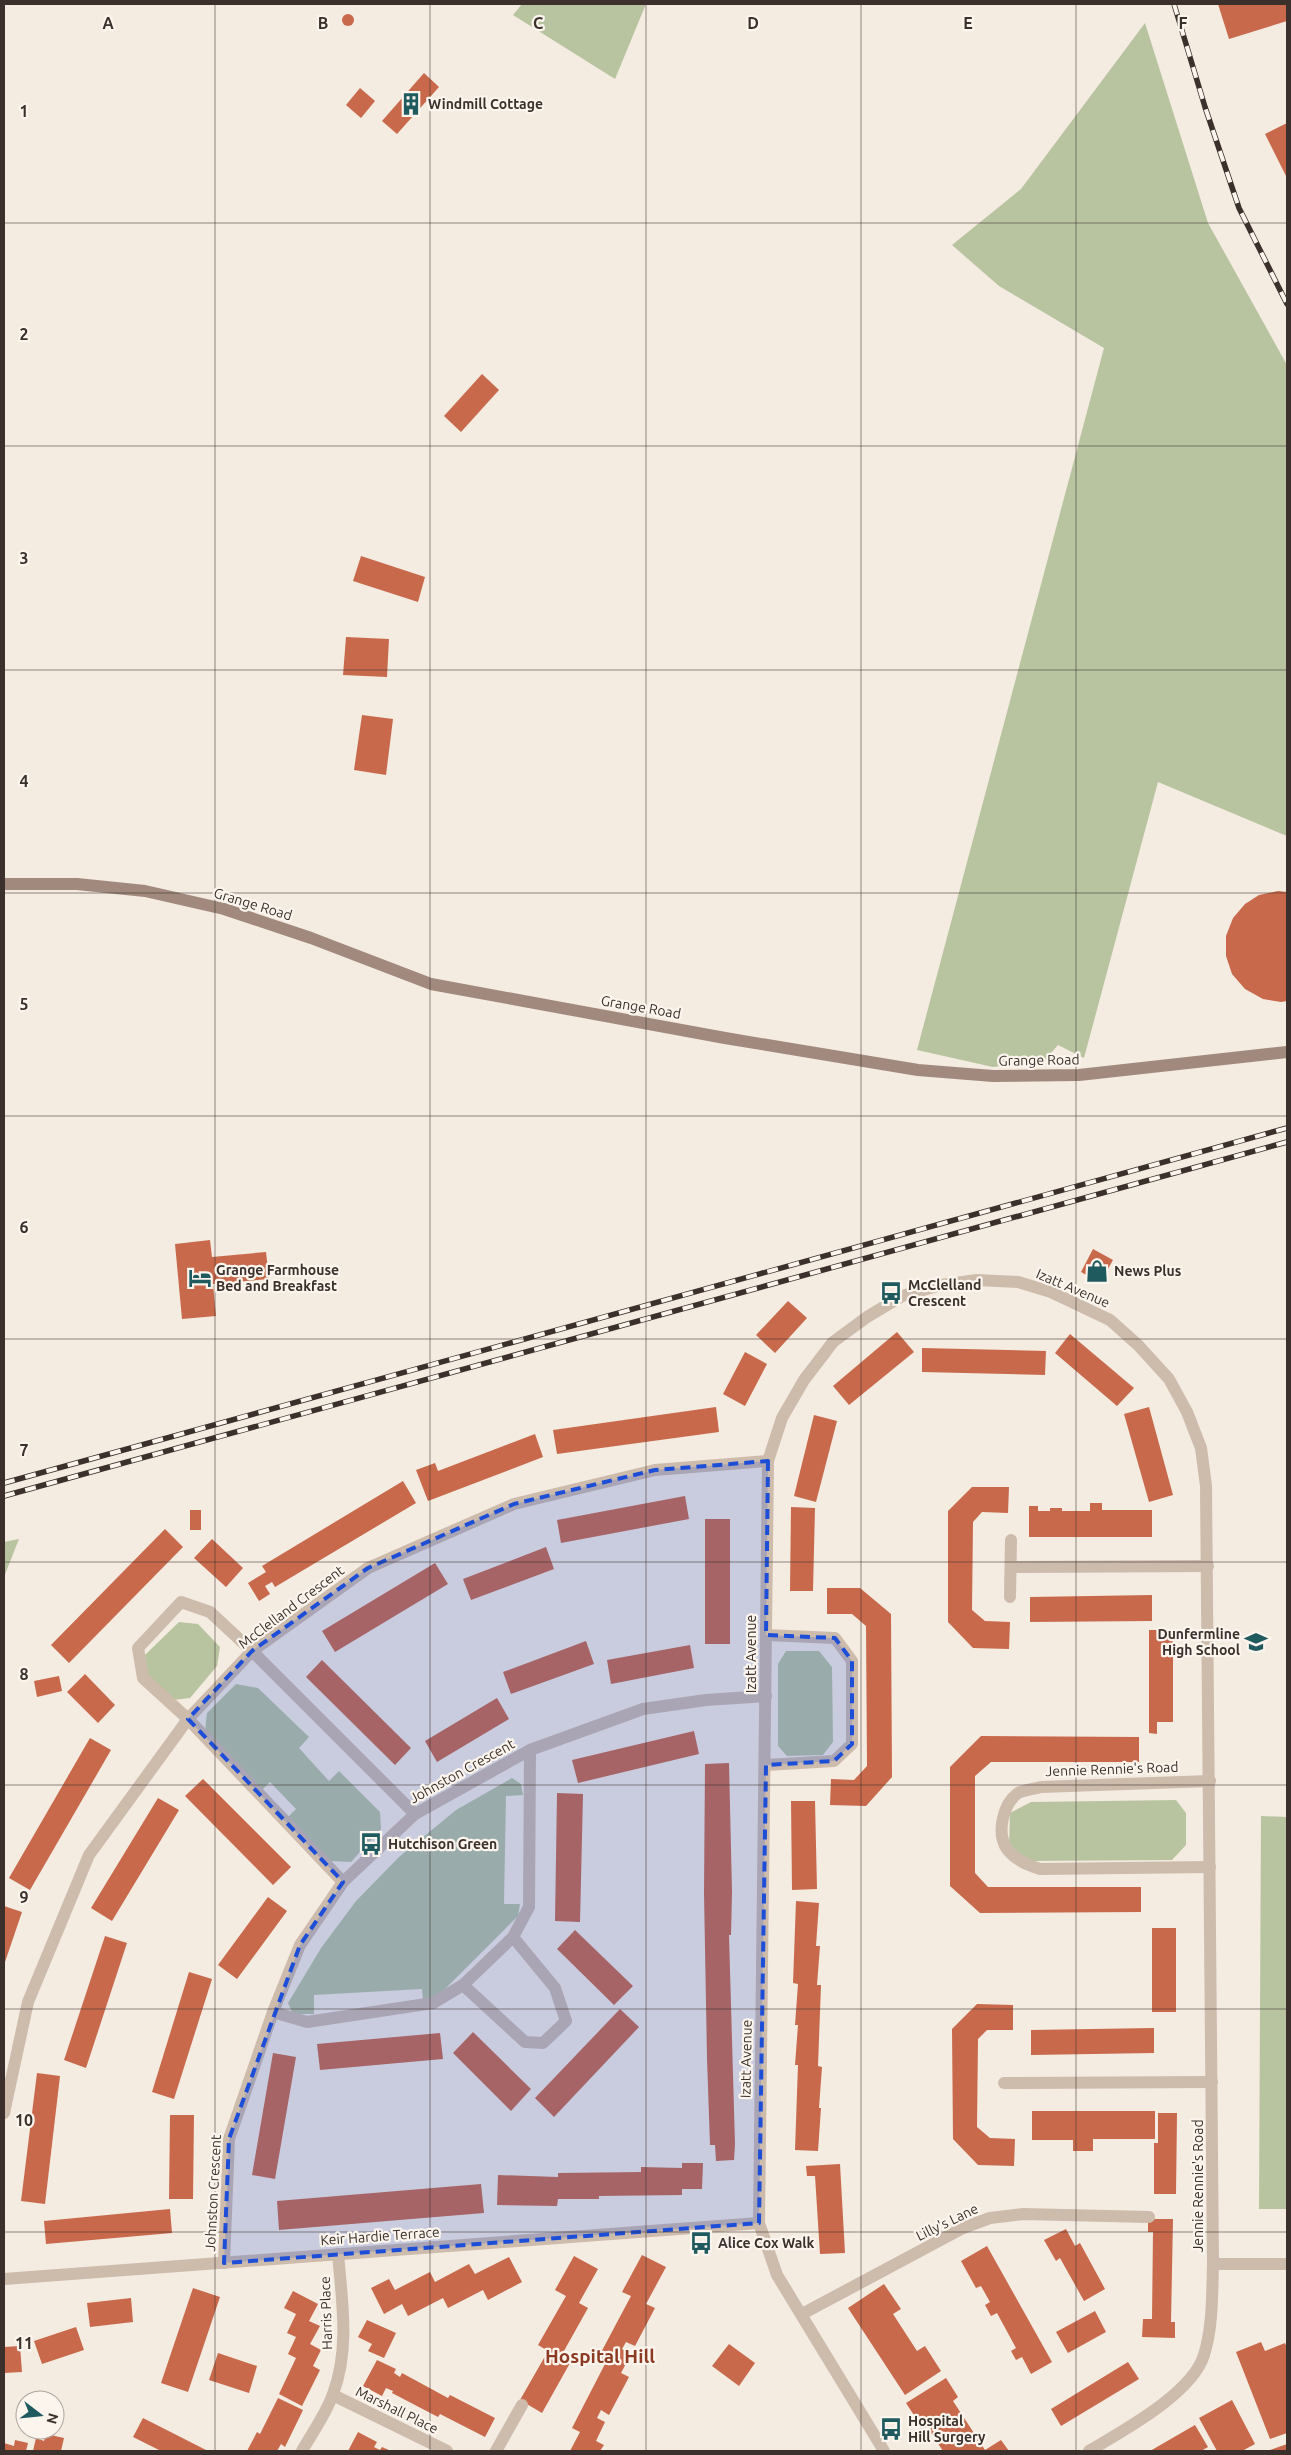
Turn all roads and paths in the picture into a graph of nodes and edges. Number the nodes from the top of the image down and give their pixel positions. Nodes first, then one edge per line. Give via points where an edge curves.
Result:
1 (4, 884) edge
2 (1287, 1052) edge
3 (768, 1461) junction
4 (1206, 1486) joint
5 (1011, 1540) dead end
6 (1208, 1566) junction
7 (1010, 1568) junction
8 (1010, 1597) dead end
9 (766, 1635) junction
10 (252, 1651) junction
11 (766, 1696) junction
12 (188, 1719) junction
13 (530, 1750) junction
14 (766, 1766) junction
15 (1210, 1781) junction
16 (415, 1814) junction
17 (1210, 1867) junction
18 (343, 1882) junction
19 (513, 1937) junction
20 (463, 1986) junction
21 (273, 2012) junction
22 (1004, 2082) dead end
23 (1212, 2082) junction
24 (4, 2113) edge
25 (1149, 2217) dead end
26 (759, 2223) junction
27 (338, 2254) junction
28 (224, 2263) junction
29 (1213, 2264) junction
30 (1287, 2264) edge
31 (4, 2279) edge
32 (802, 2314) junction
33 (333, 2396) junction
34 (522, 2405) dead end
35 (302, 2451) edge
36 (447, 2451) edge
37 (496, 2451) edge
38 (884, 2451) edge
39 (1089, 2451) edge

1 - 2 street, Grange Road via 77,884 145,892 233,912 431,984 918,1070 993,1076 1079,1075
3 - 4 street, Izatt Avenue via 782,1418 804,1380 833,1342 867,1317 902,1296 941,1284 977,1280 1018,1282 1051,1292 1110,1320 1138,1345 1169,1379 1187,1412 1201,1448
3 - 9 street, Izatt Avenue
3 - 10 street, McClelland Crescent via 655,1470 514,1504 368,1568
4 - 6 street, Jennie Rennie's Road
5 - 7 street
6 - 7 street
6 - 15 street, Jennie Rennie's Road
7 - 8 street
9 - 11 street, Izatt Avenue
9 - 14 street via 836,1638 852,1661 852,1744 834,1762
10 - 12 street, McClelland Crescent
10 - 12 street via 210,1612 181,1602 138,1648 143,1678
10 - 16 street
11 - 13 street, Johnston Crescent via 643,1709
11 - 14 street, Izatt Avenue
12 - 18 street
12 - 24 street, McClelland Crescent via 89,1854 28,2002
13 - 16 street, Johnston Crescent
13 - 19 street, Johnston Crescent via 529,1908
14 - 26 street, Izatt Avenue
15 - 17 street, Jennie Rennie's Road
15 - 17 street, Jennie Rennie's Road via 1041,1787 1019,1793 1005,1807 1002,1829 1007,1848 1022,1862 1040,1869
16 - 18 street, Johnston Crescent
17 - 23 street, Jennie Rennie's Road
18 - 21 street, Johnston Crescent via 300,1945
19 - 20 street, Johnston Crescent
19 - 20 street via 555,1988 566,2021 549,2038 543,2043 525,2042
20 - 21 street, Johnston Crescent via 433,2003 307,2022
21 - 28 street, Johnston Crescent via 229,2139
22 - 23 street
23 - 29 street, Jennie Rennie's Road
25 - 32 street, Lilly's Lane via 1023,2214 990,2218 963,2228
26 - 27 street, Keir Hardie Terrace
26 - 32 street, Izatt Avenue via 777,2275
27 - 28 street, Keir Hardie Terrace
27 - 33 street, Harris Place via 344,2328 342,2364
28 - 31 street, Keir Hardie Terrace
29 - 30 street
29 - 39 street, Jennie Rennie's Road via 1210,2327 1204,2357 1183,2387 1156,2410
32 - 38 street, Izatt Avenue
33 - 35 street, Harris Place
33 - 36 street, Marshall Place
34 - 37 street

